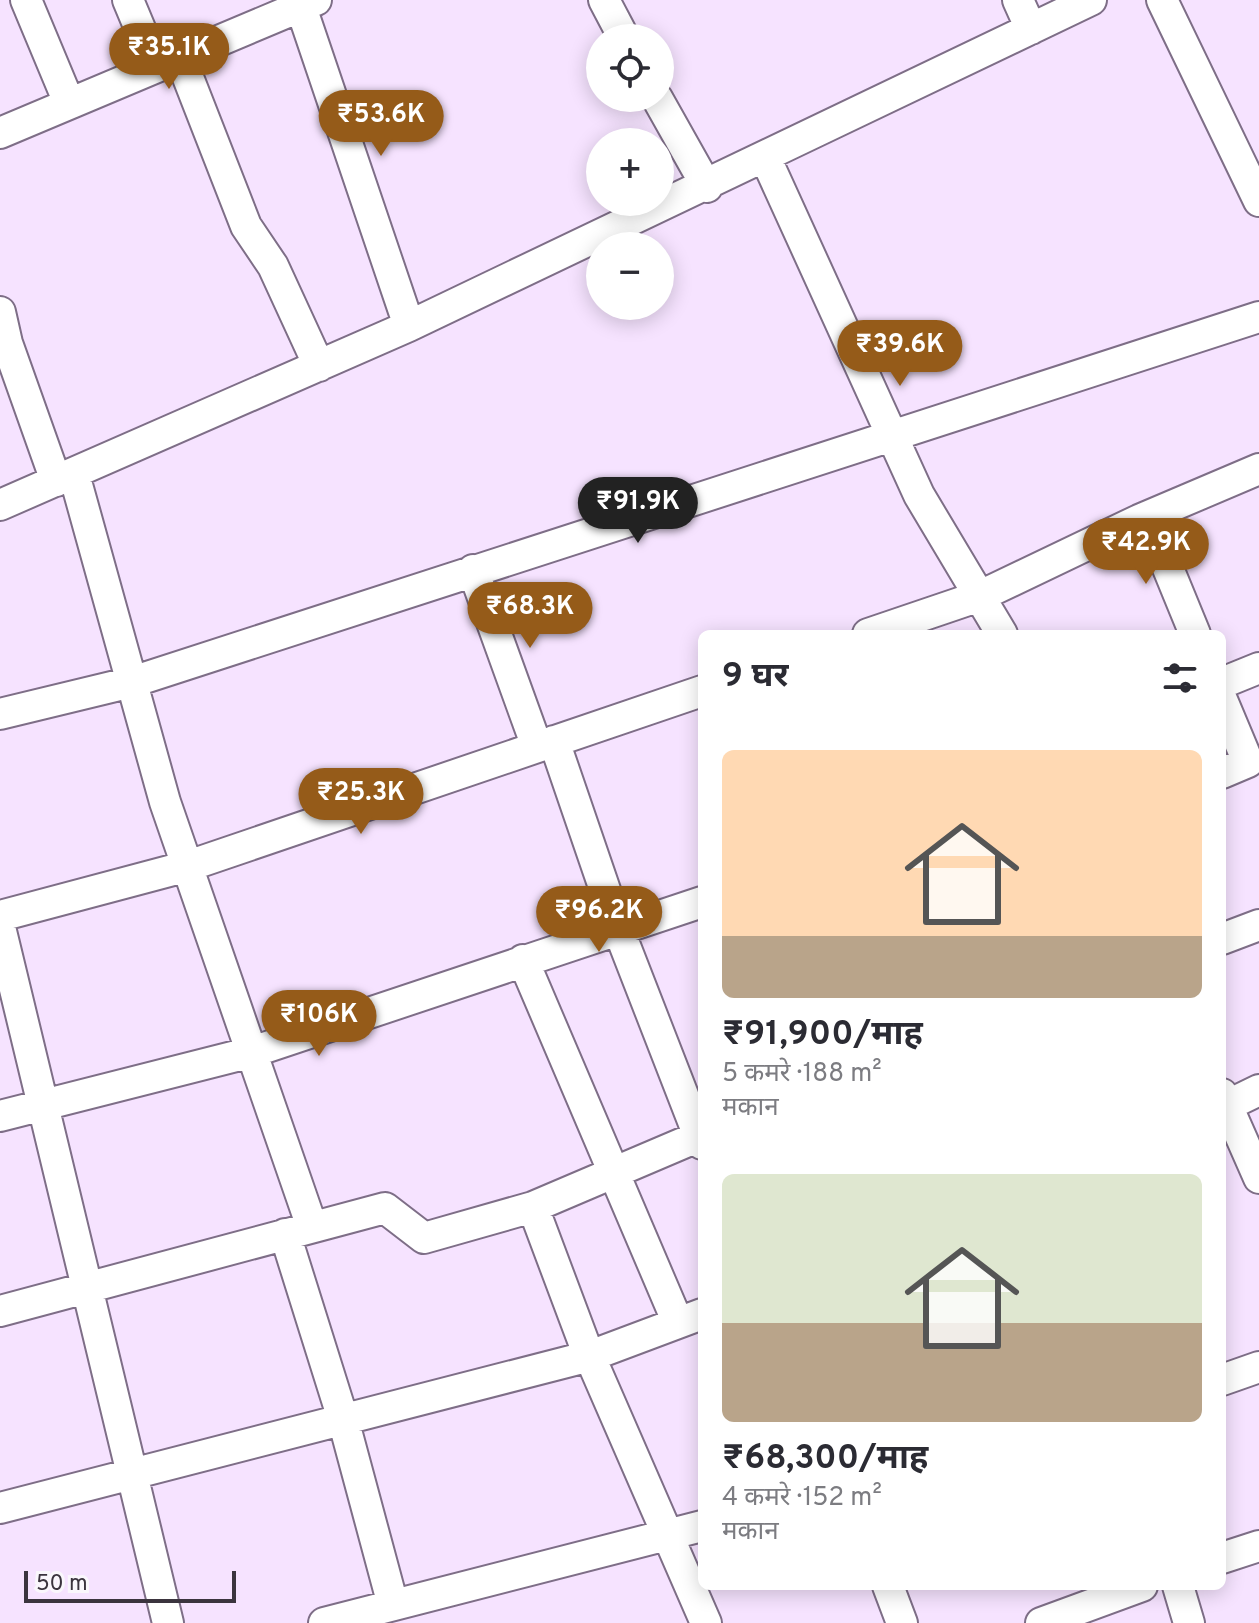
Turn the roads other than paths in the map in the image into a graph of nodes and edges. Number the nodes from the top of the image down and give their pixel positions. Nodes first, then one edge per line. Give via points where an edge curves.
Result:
1 (26, 0) edge
2 (128, 0) edge
3 (604, 0) edge
4 (1018, 0) edge
5 (1091, 0) edge
6 (1162, 0) edge
7 (308, 3) edge
8 (617, 24) edge
9 (1031, 29) junction
10 (168, 62) junction
11 (69, 103) junction
12 (665, 112) edge
13 (0, 133) edge
14 (766, 159) junction
15 (707, 187) junction
16 (1259, 201) edge
17 (0, 312) edge
18 (1259, 317) edge
19 (409, 326) junction
20 (319, 366) junction
21 (892, 436) junction
22 (1259, 469) edge
23 (65, 478) junction
24 (0, 505) edge
25 (1147, 517) junction
26 (473, 570) junction
27 (980, 596) junction
28 (884, 630) edge
29 (1000, 630) edge
30 (1193, 630) edge
31 (1259, 668) edge
32 (1226, 681) edge
33 (132, 682) junction
34 (698, 692) edge
35 (1226, 710) edge
36 (0, 714) edge
37 (546, 744) junction
38 (1226, 771) edge
39 (188, 866) junction
40 (698, 903) edge
41 (0, 916) edge
42 (1259, 925) edge
43 (0, 927) edge
44 (618, 928) junction
45 (1226, 937) edge
46 (523, 960) junction
47 (252, 1052) junction
48 (1259, 1090) edge
49 (1226, 1102) edge
50 (45, 1106) junction
51 (1226, 1107) edge
52 (0, 1116) edge
53 (698, 1130) edge
54 (698, 1139) edge
55 (614, 1172) junction
56 (1259, 1178) edge
57 (533, 1207) junction
58 (299, 1231) junction
59 (88, 1287) junction
60 (0, 1311) edge
61 (690, 1318) edge
62 (590, 1356) junction
63 (1259, 1367) edge
64 (1226, 1379) edge
65 (343, 1419) junction
66 (133, 1476) junction
67 (0, 1508) edge
68 (698, 1527) edge
69 (665, 1535) junction
70 (1259, 1546) edge
71 (1226, 1557) edge
72 (890, 1590) edge
73 (1131, 1590) edge
74 (1179, 1590) edge
75 (1092, 1604) edge
76 (393, 1605) junction
77 (363, 1618) edge
78 (168, 1623) edge
79 (324, 1623) edge
80 (706, 1623) edge
81 (902, 1623) edge
82 (1041, 1623) edge
83 (1189, 1623) edge

1 - 11 street
2 - 10 street
3 - 8 street
4 - 9 street
5 - 9 street
6 - 16 street
7 - 10 street
7 - 19 street
9 - 14 street
10 - 11 street
10 - 20 street
11 - 13 street
12 - 15 street
14 - 15 street
14 - 21 street
15 - 19 street
17 - 23 street via 7,343
18 - 21 street
19 - 20 street
20 - 23 street
21 - 26 street
21 - 27 street via 919,495
22 - 25 street
23 - 24 street
23 - 33 street
25 - 27 street
25 - 30 street
26 - 33 street
26 - 37 street
27 - 28 street
27 - 29 street
31 - 32 street
33 - 36 street
33 - 39 street
34 - 37 street
35 - 38 street via 1248,762
37 - 39 street
37 - 44 street
39 - 41 street
39 - 47 street
40 - 44 street
42 - 45 street
43 - 50 street
44 - 46 street
44 - 53 street
46 - 47 street
46 - 55 street
47 - 50 street
47 - 58 street
48 - 49 street
50 - 52 street
50 - 59 street
51 - 56 street
54 - 55 street
55 - 57 street
55 - 61 street
57 - 58 street via 424,1238 385,1208
57 - 62 street
58 - 59 street
58 - 65 street
59 - 60 street
59 - 66 street
61 - 62 street
62 - 65 street
62 - 69 street
63 - 64 street
65 - 66 street
65 - 76 street
66 - 67 street
66 - 78 street
68 - 69 street
69 - 76 street
69 - 80 street
70 - 71 street
72 - 81 street
73 - 75 street
74 - 83 street
75 - 82 street
76 - 77 street
77 - 79 street

